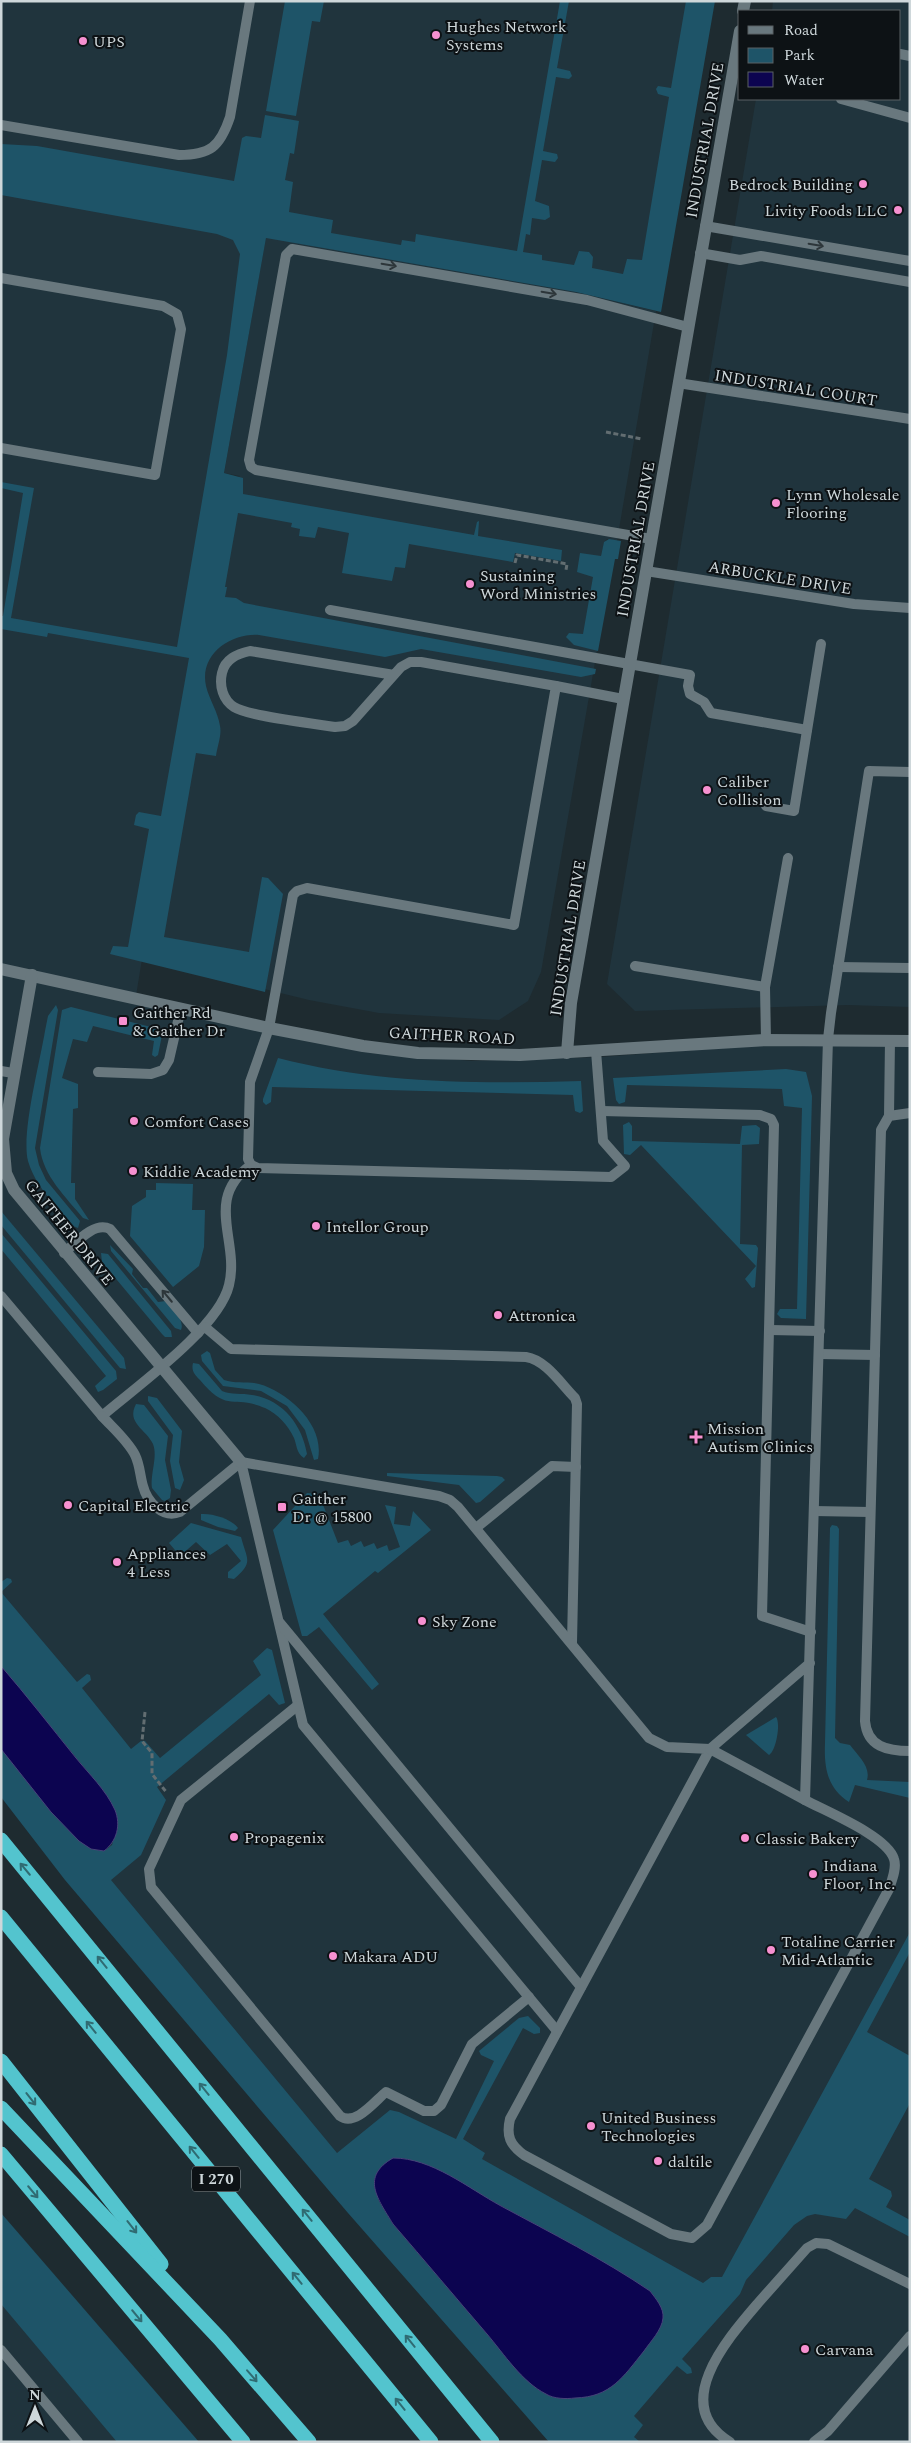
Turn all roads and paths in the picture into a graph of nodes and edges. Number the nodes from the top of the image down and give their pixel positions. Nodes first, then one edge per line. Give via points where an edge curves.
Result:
1 (250, 1) edge
2 (738, 52) edge
3 (736, 74) edge
4 (846, 100) edge
5 (910, 118) edge
6 (1, 125) edge
7 (705, 226) junction
8 (700, 253) junction
9 (910, 261) edge
10 (1, 278) edge
11 (910, 282) edge
12 (688, 327) junction
13 (678, 383) junction
14 (910, 419) edge
15 (606, 432) dead end
16 (642, 438) dead end
17 (1, 448) edge
18 (651, 539) junction
19 (515, 563) dead end
20 (566, 570) dead end
21 (646, 571) junction
22 (910, 608) edge
23 (330, 610) dead end
24 (821, 644) dead end
25 (630, 665) junction
26 (394, 675) junction
27 (556, 686) junction
28 (624, 699) junction
29 (807, 730) junction
30 (910, 772) edge
31 (766, 806) dead end
32 (788, 858) dead end
33 (635, 966) dead end
34 (838, 967) junction
35 (910, 968) edge
36 (1, 969) edge
37 (32, 975) junction
38 (765, 987) junction
39 (181, 1008) junction
40 (269, 1028) junction
41 (828, 1039) junction
42 (766, 1040) junction
43 (890, 1040) junction
44 (910, 1040) edge
45 (596, 1051) junction
46 (567, 1053) junction
47 (7, 1072) edge
48 (98, 1072) dead end
49 (602, 1111) junction
50 (910, 1113) edge
51 (889, 1116) junction
52 (251, 1165) junction
53 (4, 1175) edge
54 (64, 1253) junction
55 (1, 1296) edge
56 (202, 1330) junction
57 (770, 1330) junction
58 (820, 1331) junction
59 (819, 1354) junction
60 (875, 1355) junction
61 (160, 1366) junction
62 (102, 1416) junction
63 (241, 1462) junction
64 (576, 1467) junction
65 (814, 1511) junction
66 (870, 1512) junction
67 (476, 1528) junction
68 (278, 1620) junction
69 (811, 1632) junction
70 (572, 1643) junction
71 (810, 1662) junction
72 (297, 1706) junction
73 (145, 1712) dead end
74 (710, 1749) junction
75 (910, 1751) edge
76 (805, 1800) junction
77 (177, 1806) junction
78 (1, 1840) edge
79 (1, 1917) edge
80 (581, 1987) junction
81 (529, 1997) junction
82 (557, 2031) junction
83 (1, 2061) edge
84 (1, 2108) edge
85 (1, 2154) edge
86 (910, 2284) edge
87 (910, 2336) edge
88 (220, 2339) junction
89 (1, 2350) edge
90 (463, 2406) junction
91 (78, 2442) edge
92 (243, 2442) edge
93 (310, 2442) edge
94 (431, 2442) edge
95 (492, 2442) edge
96 (498, 2442) edge
97 (730, 2442) edge
98 (814, 2442) edge

1 - 6 lane via 230,117 224,135 214,148 197,155 179,155
2 - 3 street, INDUSTRIAL DRIVE
3 - 7 street, INDUSTRIAL DRIVE
4 - 5 lane
7 - 8 street, INDUSTRIAL DRIVE
7 -> 9 lane
8 - 11 lane via 740,260 761,256
8 - 12 street, INDUSTRIAL DRIVE
10 - 17 lane via 163,306 177,314 181,329 155,475
12 - 13 street, INDUSTRIAL DRIVE
18 -> 12 lane via 253,469 249,460 287,252 296,249 587,300
13 - 14 lane, INDUSTRIAL COURT
13 - 18 street, INDUSTRIAL DRIVE
15 - 16 path
18 - 21 street, INDUSTRIAL DRIVE
19 - 20 path via 517,555 567,564
21 - 22 lane, ARBUCKLE DRIVE via 854,604
21 - 25 street, INDUSTRIAL DRIVE
23 - 25 lane
24 - 29 lane
25 - 28 street, INDUSTRIAL DRIVE
25 - 29 lane via 690,676 690,694 704,702 711,713
26 - 26 lane via 250,651 228,661 222,670 221,682 226,699 240,710 340,727 353,721
26 - 27 lane via 405,664 421,662
27 - 28 lane
27 - 40 lane via 514,925 307,888 296,891 291,900
28 - 46 street, INDUSTRIAL DRIVE via 571,1003
29 - 31 lane via 794,811
30 - 34 lane via 869,771
32 - 38 lane
33 - 38 lane
34 - 35 lane
34 - 41 lane
36 - 37 street, GAITHER ROAD
37 - 39 street, GAITHER ROAD
37 - 47 street, GAITHER DRIVE
38 - 42 lane
39 - 40 street, GAITHER ROAD
39 - 48 lane via 169,1060 163,1070 152,1074
40 - 46 street, GAITHER ROAD via 418,1053
40 - 52 lane via 250,1082 248,1159
41 - 42 street, GAITHER ROAD
41 - 43 street, GAITHER ROAD
41 - 58 lane
42 - 45 street, GAITHER ROAD
43 - 44 street, GAITHER ROAD
43 - 51 lane
45 - 46 street, GAITHER ROAD
45 - 49 lane
47 - 53 street, GAITHER DRIVE
49 - 52 lane via 604,1141 625,1166 608,1177 258,1168
49 - 57 lane via 760,1115 771,1120 775,1132
50 - 51 lane
51 - 60 lane via 881,1130
52 - 56 lane via 239,1175 228,1194 224,1215 230,1248 230,1279 225,1298
53 - 54 street, GAITHER DRIVE
56 -> 54 lane via 110,1229 96,1227
54 - 61 street, GAITHER DRIVE
55 - 62 lane
56 - 61 lane
56 - 64 lane via 231,1349 535,1358 577,1401
57 - 58 lane
57 - 69 lane via 762,1616
58 - 59 lane
59 - 60 lane
59 - 65 lane
60 - 66 lane
61 - 62 lane
61 - 63 street, GAITHER DRIVE
62 - 63 lane via 134,1453 144,1490 164,1513 180,1512
63 - 67 lane via 439,1496 454,1503
63 - 68 lane
64 - 67 lane via 552,1466
64 - 70 lane
65 - 66 lane
65 - 69 lane
66 - 75 lane via 865,1727 878,1746
67 - 70 lane
68 - 72 lane
68 - 80 lane
69 - 71 lane
70 - 74 lane via 653,1741 667,1747
71 - 74 lane
71 - 76 lane
72 - 77 lane
72 - 81 lane via 306,1730
73 - 77 path via 142,1741 152,1754 152,1774
74 - 76 lane
74 - 80 lane
76 - 82 lane via 889,1848 895,1861 893,1876 889,1889 701,2233 692,2238 671,2234 524,2155 509,2141 510,2119
77 - 81 lane via 149,1869 151,1887 343,2118 355,2118 386,2092 424,2111 434,2111 472,2044
90 -> 78 highway, I 270
94 -> 79 highway, I 270
80 - 82 lane
81 - 82 lane
83 -> 88 highway
84 - 88 highway
85 -> 92 highway
86 - 97 lane via 828,2244 816,2243 807,2248 726,2340 711,2370 704,2413 715,2432
87 - 98 lane via 828,2431
88 -> 93 highway
89 - 91 lane
90 - 95 highway, I 270
90 - 96 highway

